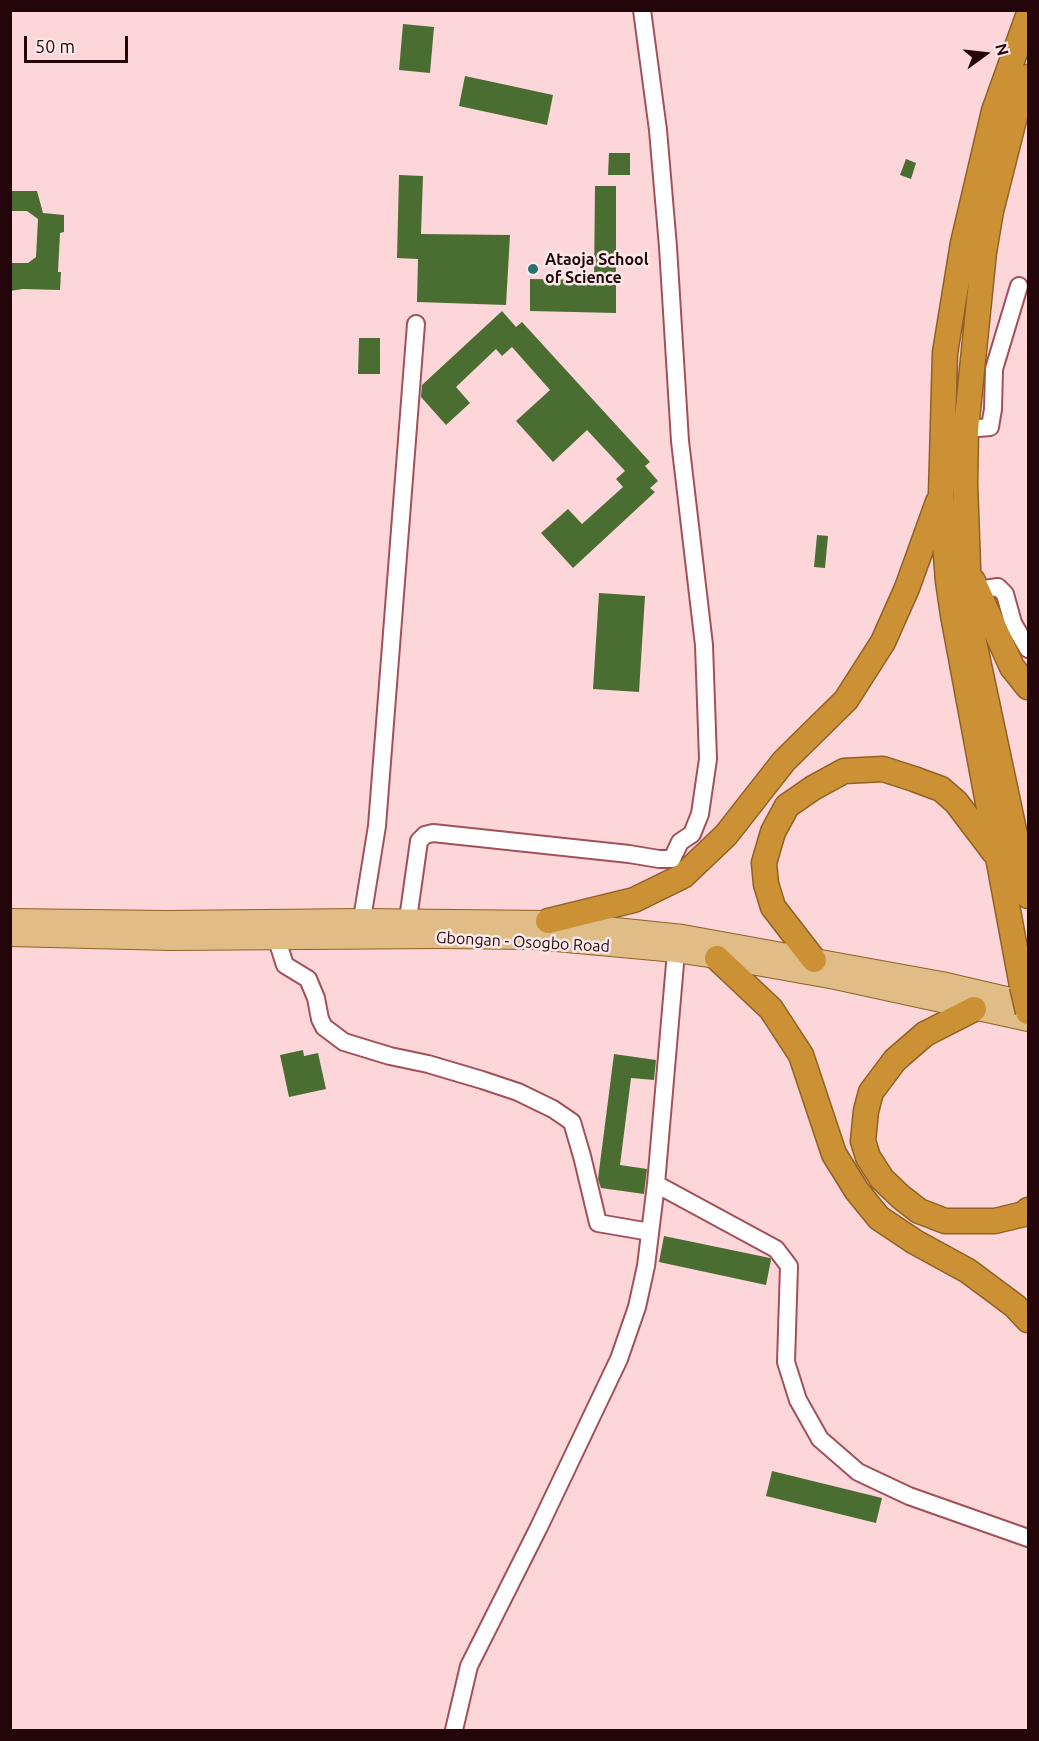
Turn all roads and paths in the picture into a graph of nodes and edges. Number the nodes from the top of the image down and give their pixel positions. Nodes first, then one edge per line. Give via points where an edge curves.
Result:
1 (642, 10) edge
2 (1029, 16) edge
3 (1029, 77) edge
4 (1024, 112) edge
5 (1019, 286) dead end
6 (416, 324) dead end
7 (966, 429) junction
8 (941, 495) junction
9 (972, 579) junction
10 (1029, 649) edge
11 (1029, 687) edge
12 (998, 857) junction
13 (1029, 896) edge
14 (10, 919) edge
15 (362, 919) junction
16 (408, 919) junction
17 (548, 921) junction
18 (10, 936) edge
19 (277, 940) junction
20 (676, 952) junction
21 (717, 958) junction
22 (814, 960) junction
23 (1025, 994) edge
24 (974, 1010) junction
25 (1029, 1012) edge
26 (1029, 1021) edge
27 (656, 1184) junction
28 (1029, 1210) edge
29 (650, 1232) junction
30 (1029, 1320) edge
31 (1029, 1538) edge
32 (454, 1731) edge

1 - 16 street via 658,130 680,441 704,645 708,759 700,814 692,834 680,842 672,859 425,835 419,841
2 - 8 highway via 994,111 963,243 945,353
3 - 4 highway
4 - 7 highway via 992,211 984,252
5 - 7 street via 994,369 990,427
6 - 15 street via 377,826
7 - 9 highway via 965,483
8 - 12 highway via 953,615
8 - 17 highway via 907,588 877,652 846,700 784,761 726,835 684,876 644,896
9 - 10 street via 998,587 1005,594 1013,623
9 - 11 highway via 1012,667
9 - 13 highway via 970,623
12 - 22 highway via 956,802 941,789 883,770 844,771 813,788 787,806 773,832 764,862 773,907
12 - 23 highway
14 - 15 main road, Gbongan - Osogbo Road
15 - 16 main road, Gbongan - Osogbo Road
16 - 17 main road, Gbongan - Osogbo Road
17 - 22 main road, Gbongan - Osogbo Road via 683,935
18 - 19 main road, Gbongan - Osogbo Road
19 - 20 main road, Gbongan - Osogbo Road via 534,939
19 - 29 street via 285,965 308,979 324,1027 344,1042 491,1083 553,1109 572,1122 598,1223
20 - 21 main road, Gbongan - Osogbo Road
20 - 27 street
21 - 24 main road, Gbongan - Osogbo Road
21 - 30 highway via 771,1009 801,1055 834,1154 879,1218 968,1271
22 - 23 main road, Gbongan - Osogbo Road
23 - 25 highway, bridge
24 - 26 main road, Gbongan - Osogbo Road
24 - 28 highway via 925,1034 895,1060 871,1092 863,1141 882,1179 919,1211 945,1221 995,1221
27 - 29 street
27 - 31 street via 776,1249 789,1266 786,1362 798,1400 820,1439 858,1472
29 - 32 street via 637,1307 619,1359 470,1666

